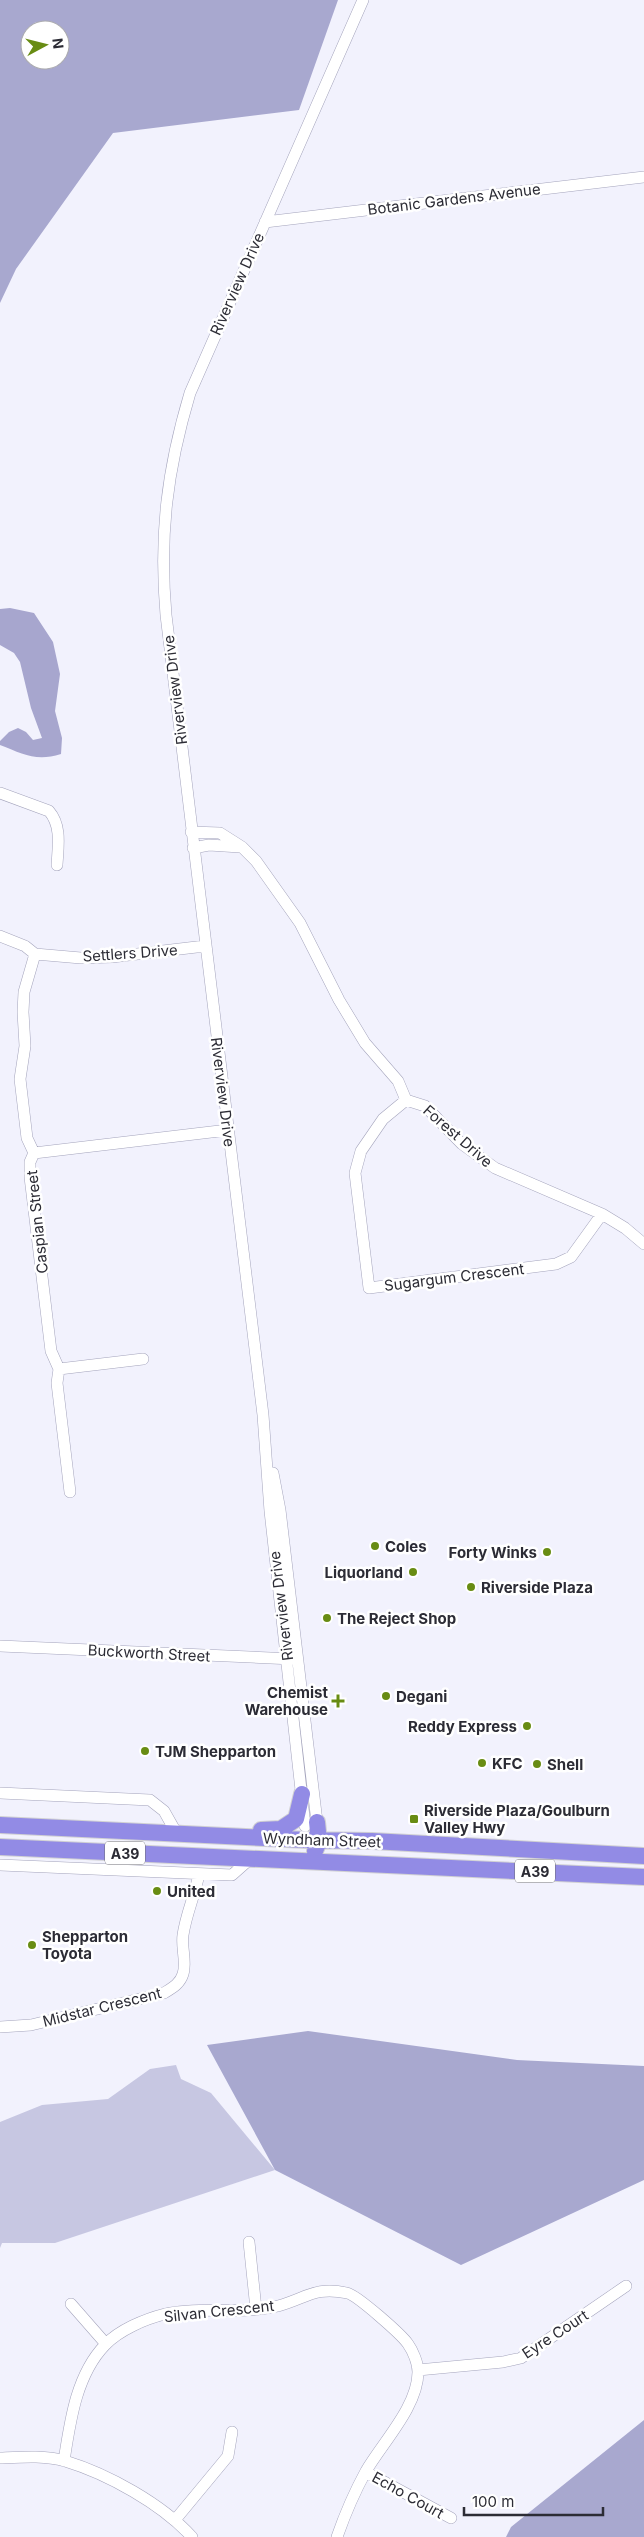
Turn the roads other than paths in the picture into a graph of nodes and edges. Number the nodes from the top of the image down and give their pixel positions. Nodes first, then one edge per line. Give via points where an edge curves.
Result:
1 (363, 0) edge
2 (644, 177) edge
3 (265, 222) junction
4 (0, 793) edge
5 (191, 832) junction
6 (242, 847) junction
7 (193, 848) junction
8 (57, 865) dead end
9 (0, 936) edge
10 (205, 946) junction
11 (35, 954) junction
12 (406, 1100) junction
13 (228, 1130) junction
14 (34, 1152) junction
15 (602, 1214) junction
16 (644, 1244) edge
17 (143, 1359) dead end
18 (59, 1369) junction
19 (70, 1492) dead end
20 (0, 1646) edge
21 (292, 1659) junction
22 (0, 1793) edge
23 (302, 1794) junction
24 (0, 1825) edge
25 (178, 1834) junction
26 (312, 1836) junction
27 (0, 1847) edge
28 (638, 1856) edge
29 (250, 1859) junction
30 (292, 1861) junction
31 (0, 1865) edge
32 (468, 1868) junction
33 (644, 1870) edge
34 (199, 1874) junction
35 (644, 1877) edge
36 (0, 2027) edge
37 (249, 2242) dead end
38 (626, 2286) dead end
39 (71, 2304) dead end
40 (256, 2308) junction
41 (106, 2344) junction
42 (418, 2370) junction
43 (232, 2432) dead end
44 (0, 2458) edge
45 (64, 2461) junction
46 (366, 2472) junction
47 (451, 2518) dead end
48 (176, 2520) junction
49 (192, 2537) edge
50 (337, 2537) edge

1 - 3 street, Riverview Drive
2 - 3 street, Botanic Gardens Avenue
3 - 5 street, Riverview Drive via 190,393 166,492 163,585
4 - 8 street via 49,811 54,817 59,841
5 - 6 street, Forest Drive via 220,833
5 - 7 street, Riverview Drive
6 - 7 street via 209,845
6 - 12 street, Forest Drive via 256,861 300,923 339,1000 366,1043 398,1081
7 - 10 street, Riverview Drive
9 - 11 street, Settlers Drive via 25,946
10 - 11 street, Settlers Drive via 112,957
10 - 13 street, Riverview Drive
11 - 14 street, Caspian Street via 24,992 25,1046 20,1079 26,1138
12 - 15 street, Forest Drive via 426,1106 462,1144 495,1168
12 - 15 street, Sugargum Crescent via 383,1119 361,1151 355,1174 369,1288 556,1264 571,1257
13 - 14 street
13 - 21 street, Riverview Drive via 263,1415 280,1510
14 - 18 street, Caspian Street via 30,1169 32,1196 51,1351
15 - 16 street, Forest Drive via 626,1228
17 - 18 street
18 - 19 street, Caspian Street via 57,1383
20 - 21 street, Buckworth Street
21 - 23 street, Riverview Drive
21 - 26 street, Riverview Drive
22 - 25 street via 150,1800 164,1811
23 - 25 highway via 296,1819 281,1829 208,1829
23 - 26 street, Riverview Drive
24 - 25 highway, Wyndham Street / A39
25 - 26 highway, Wyndham Street / A39
26 - 28 highway, Wyndham Street / A39
26 - 30 highway via 305,1860
26 - 32 highway via 334,1856 438,1862
27 - 29 highway, Wyndham Street / A39
28 - 33 highway
29 - 30 highway, Wyndham Street / A39
29 - 34 street via 232,1875
30 - 32 highway, Wyndham Street / A39
31 - 34 street
32 - 35 highway, Wyndham Street / A39
34 - 36 street, Midstar Crescent via 196,1893 185,1920 182,1938 184,1974 178,1984 164,1993 31,2024
37 - 40 street
38 - 42 street, Eyre Court via 521,2358
39 - 41 street
40 - 41 street, Silvan Crescent via 166,2314 137,2324
40 - 42 street, Silvan Crescent via 278,2306 316,2291 350,2293 408,2343
41 - 45 street, Silvan Crescent via 88,2366 76,2399
42 - 46 street, Silvan Crescent via 416,2390 409,2406
43 - 48 street via 228,2456
44 - 45 street
45 - 48 street via 137,2494
46 - 47 street, Echo Court
46 - 50 street, Silvan Crescent via 350,2500
48 - 49 street

